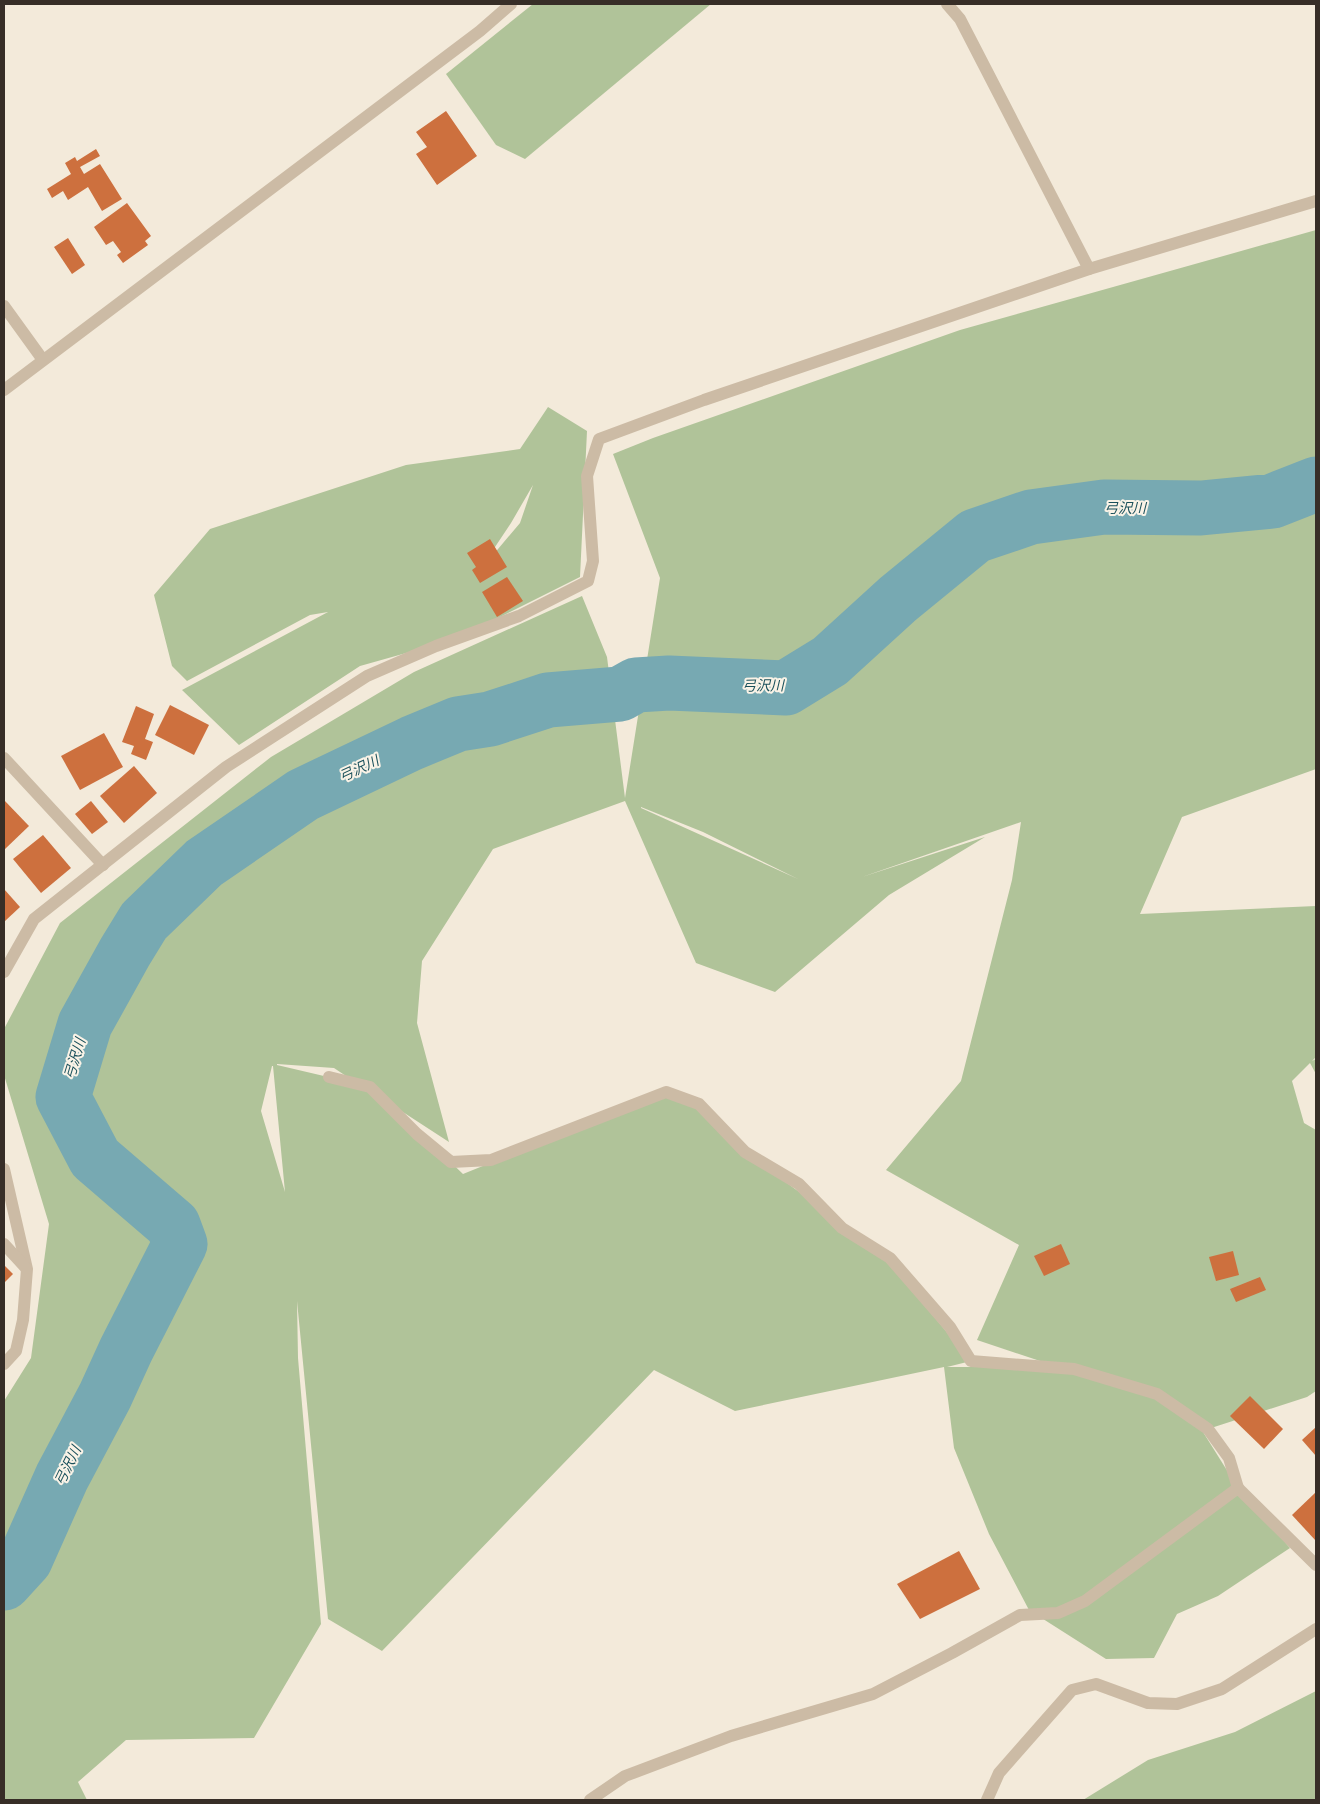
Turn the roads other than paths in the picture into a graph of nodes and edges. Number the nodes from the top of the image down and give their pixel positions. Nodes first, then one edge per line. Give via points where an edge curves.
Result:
1 (511, 4) edge
2 (947, 4) edge
3 (1316, 201) edge
4 (1089, 270) junction
5 (4, 306) edge
6 (43, 360) junction
7 (4, 390) edge
8 (4, 758) edge
9 (103, 864) junction
10 (4, 972) edge
11 (329, 1077) dead end
12 (4, 1169) edge
13 (4, 1244) edge
14 (27, 1269) junction
15 (4, 1364) edge
16 (1238, 1488) junction
17 (1316, 1566) edge
18 (1316, 1629) edge
19 (590, 1800) edge
20 (987, 1800) edge

1 - 6 street via 480,31
2 - 4 street via 960,19
3 - 4 street
4 - 9 street via 704,400 599,439 587,476 593,561 588,581 519,616 436,646 368,676 226,767
5 - 6 street
6 - 7 street
8 - 9 street
9 - 10 street via 34,919
11 - 16 street via 370,1087 417,1134 451,1162 491,1160 666,1092 699,1104 745,1152 799,1184 842,1228 890,1258 950,1328 971,1361 1074,1369 1157,1394 1208,1429 1229,1458
12 - 14 street
13 - 14 street
14 - 15 street via 23,1320 16,1351
16 - 17 street
16 - 19 street via 1085,1601 1058,1614 1020,1615 873,1694 731,1736 625,1776
18 - 20 street via 1222,1689 1177,1704 1148,1703 1096,1684 1072,1690 1000,1772

